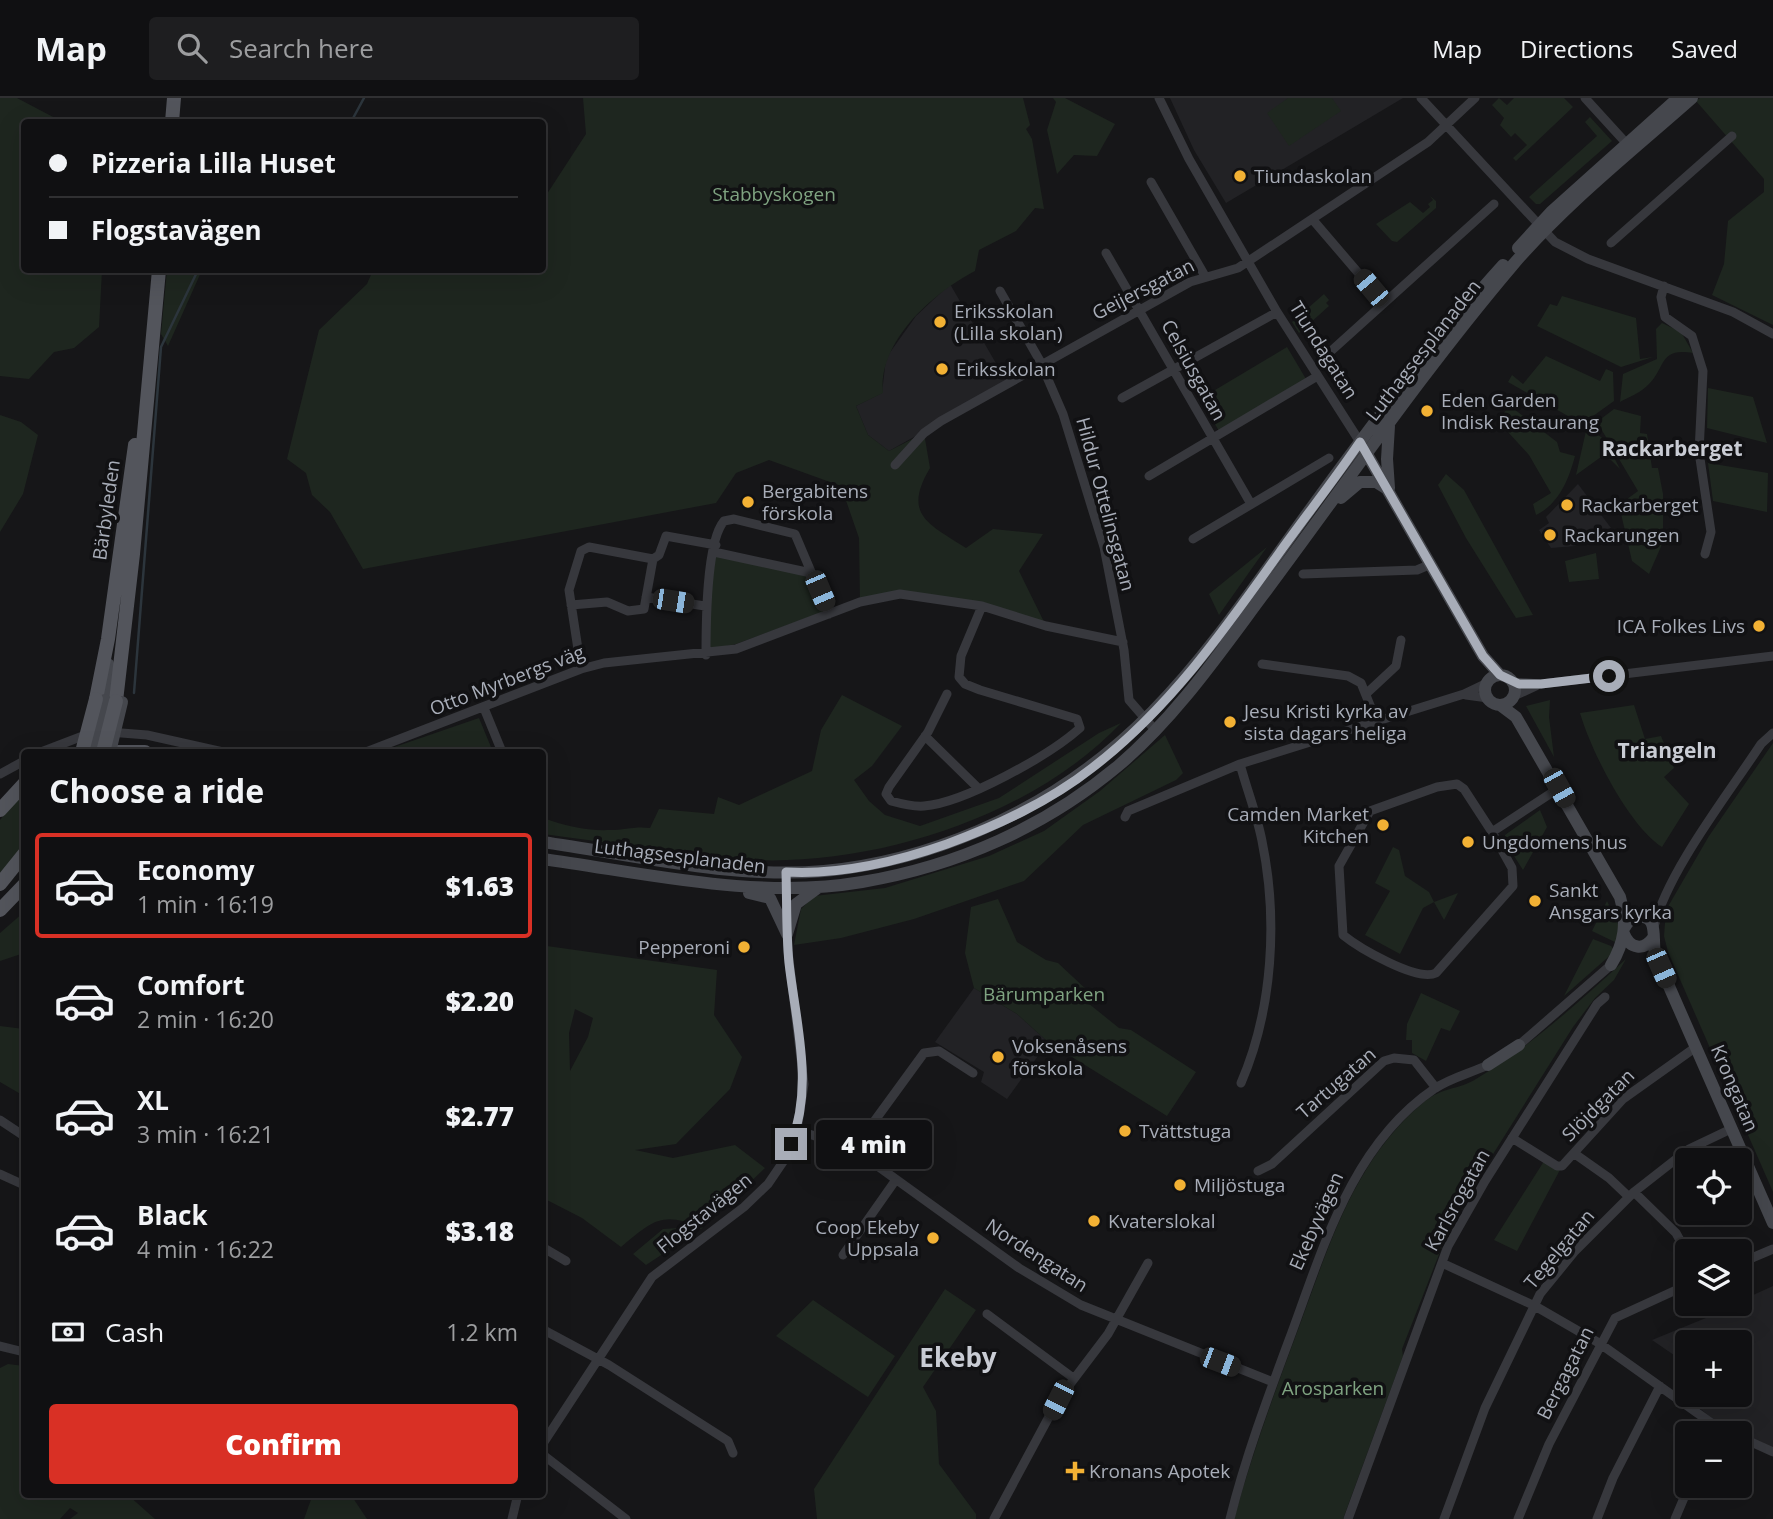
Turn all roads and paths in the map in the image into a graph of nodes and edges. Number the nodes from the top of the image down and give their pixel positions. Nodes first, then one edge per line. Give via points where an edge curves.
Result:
1 (167, 98) edge
2 (174, 98) edge
3 (1159, 98) edge
4 (1420, 98) edge
5 (1475, 98) edge
6 (1585, 98) edge
7 (1678, 98) edge
8 (1692, 98) edge
9 (165, 119) edge
10 (172, 119) edge
11 (1447, 127) junction
12 (1732, 136) dead end
13 (1627, 144) junction
14 (1151, 182) dead end
15 (1494, 204) dead end
16 (1313, 220) junction
17 (1544, 226) junction
18 (1611, 243) dead end
19 (1106, 253) dead end
20 (1249, 261) junction
21 (152, 273) edge
22 (159, 273) edge
23 (1205, 276) junction
24 (1664, 286) junction
25 (1000, 291) dead end
26 (1384, 303) junction
27 (1138, 309) junction
28 (1277, 312) junction
29 (1773, 334) edge
30 (1320, 361) dead end
31 (1039, 366) junction
32 (1172, 368) junction
33 (1316, 377) junction
34 (1122, 398) dead end
35 (1389, 426) junction
36 (1213, 438) junction
37 (1363, 448) junction
38 (1329, 458) dead end
39 (895, 466) dead end
40 (1149, 476) dead end
41 (1390, 492) junction
42 (1251, 504) junction
43 (1321, 517) junction
44 (1194, 539) dead end
45 (715, 548) junction
46 (1705, 554) dead end
47 (653, 559) junction
48 (1431, 564) junction
49 (811, 573) junction
50 (1303, 575) dead end
51 (646, 597) junction
52 (572, 605) junction
53 (705, 606) junction
54 (982, 606) junction
55 (830, 614) junction
56 (1401, 640) dead end
57 (1123, 642) junction
58 (706, 655) junction
59 (1773, 656) edge
60 (1262, 664) dead end
61 (581, 669) junction
62 (1492, 680) junction
63 (1513, 692) junction
64 (1367, 693) junction
65 (947, 694) dead end
66 (1464, 694) junction
67 (1488, 698) junction
68 (110, 701) junction
69 (1500, 705) junction
70 (484, 708) junction
71 (1516, 717) junction
72 (1145, 720) junction
73 (1376, 720) junction
74 (1155, 730) junction
75 (1773, 733) edge
76 (925, 736) junction
77 (49, 749) edge
78 (84, 749) edge
79 (94, 749) edge
80 (103, 749) edge
81 (110, 749) edge
82 (210, 749) edge
83 (374, 749) edge
84 (501, 749) edge
85 (21, 763) edge
86 (1240, 764) junction
87 (0, 774) edge
88 (21, 787) edge
89 (977, 787) junction
90 (1559, 788) junction
91 (0, 810) edge
92 (1125, 817) dead end
93 (1492, 832) junction
94 (546, 843) edge
95 (21, 859) edge
96 (546, 860) edge
97 (786, 872) junction
98 (666, 876) junction
99 (0, 884) edge
100 (822, 886) junction
101 (786, 887) junction
102 (21, 888) edge
103 (1620, 897) junction
104 (1664, 899) junction
105 (0, 910) edge
106 (1641, 916) junction
107 (1625, 930) junction
108 (1654, 932) junction
109 (787, 934) junction
110 (1639, 947) junction
111 (1611, 965) junction
112 (1661, 968) junction
113 (1605, 997) dead end
114 (1519, 1045) joint
115 (1696, 1047) junction
116 (1488, 1065) joint
117 (973, 1073) dead end
118 (1241, 1083) dead end
119 (1436, 1088) junction
120 (0, 1120) edge
121 (1731, 1129) junction
122 (797, 1130) junction
123 (21, 1134) edge
124 (1511, 1138) junction
125 (854, 1149) junction
126 (1575, 1154) junction
127 (1258, 1171) dead end
128 (0, 1174) edge
129 (895, 1181) junction
130 (21, 1184) edge
131 (1632, 1194) junction
132 (1773, 1223) edge
133 (1679, 1239) edge
134 (546, 1249) edge
135 (1773, 1249) edge
136 (843, 1255) dead end
137 (1752, 1258) edge
138 (566, 1261) dead end
139 (1442, 1263) junction
140 (1148, 1264) dead end
141 (1675, 1290) edge
142 (1535, 1306) junction
143 (987, 1314) dead end
144 (1116, 1321) junction
145 (546, 1331) edge
146 (1599, 1343) junction
147 (0, 1346) edge
148 (21, 1351) edge
149 (597, 1359) junction
150 (1072, 1377) junction
151 (1273, 1382) junction
152 (1660, 1386) junction
153 (1705, 1421) edge
154 (546, 1438) edge
155 (1752, 1442) edge
156 (1773, 1452) edge
157 (733, 1453) dead end
158 (546, 1457) edge
159 (516, 1498) edge
160 (1684, 1498) edge
161 (512, 1519) edge
162 (626, 1519) edge
163 (993, 1519) edge
164 (1230, 1519) edge
165 (1348, 1519) edge
166 (1444, 1519) edge
167 (1518, 1519) edge
168 (1597, 1519) edge
169 (1675, 1519) edge

1 - 9 main road
2 - 10 main road
3 - 20 street, Tiundagatan
4 - 11 street
5 - 11 street, Geijersgatan
6 - 13 street
7 - 13 main road, Luthagsesplanaden
8 - 17 main road, Luthagsesplanaden
11 - 16 street, Geijersgatan
11 - 17 street
12 - 18 street
13 - 17 main road, Luthagsesplanaden
14 - 23 street
15 - 26 street
16 - 20 street, Geijersgatan
16 - 26 street
17 - 24 street via 1555,242 1588,259
17 - 35 main road, Luthagsesplanaden
17 - 37 main road, Luthagsesplanaden via 1420,363
19 - 27 street, Celsiusgatan
20 - 23 street, Geijersgatan
20 - 28 street, Tiundagatan
21 - 68 main road, Bärbyleden via 143,380 108,639
22 - 68 main road, Bärbyleden via 120,680
23 - 27 street, Geijersgatan
24 - 29 street via 1733,312
24 - 46 street via 1665,317 1692,336 1703,371 1699,452 1711,532
25 - 31 street, Hildur Ottelinsgatan
26 - 30 street
27 - 31 street, Geijersgatan
27 - 32 street, Celsiusgatan
28 - 32 street
28 - 33 street, Tiundagatan
31 - 39 street, Geijersgatan via 924,433
31 - 57 street, Hildur Ottelinsgatan via 1063,414 1104,547
32 - 34 street
32 - 36 street, Celsiusgatan
33 - 36 street
33 - 37 street, Tiundagatan
35 - 37 main road, Luthagsesplanaden
35 - 41 main road
36 - 40 street
36 - 42 street, Celsiusgatan
37 - 41 main road, Tiundagatan
37 - 43 main road, Luthagsesplanaden
37 - 72 main road, Luthagsesplanaden via 1228,625
38 - 42 street
41 - 43 main road via 1376,482 1360,482
41 - 48 main road, Tiundagatan
42 - 44 street
43 - 74 main road, Luthagsesplanaden via 1204,673
45 - 47 street via 666,536
45 - 49 street
45 - 49 street via 720,525 734,519 795,534
45 - 53 street
47 - 51 street
47 - 52 street via 589,547 581,551 571,579
48 - 50 street via 1417,570
48 - 62 main road, Tiundagatan
49 - 55 street
51 - 52 street via 644,609 636,611 607,602
51 - 53 street
52 - 61 street
53 - 58 street
54 - 55 street, Otto Myrbergs väg via 900,594 875,597
54 - 57 street, Otto Myrbergs väg via 1046,626
54 - 89 street via 961,656 959,677 980,690 1077,719 1080,727 1013,772
55 - 58 street, Otto Myrbergs väg via 736,649
56 - 64 street via 1396,666
57 - 72 street, Hildur Ottelinsgatan via 1129,700
58 - 61 street, Otto Myrbergs väg
59 - 63 street via 1541,684
60 - 64 street via 1348,676
61 - 70 street, Otto Myrbergs väg
62 - 63 main road, Tiundagatan
62 - 66 street
62 - 67 main road
63 - 69 main road
63 - 71 main road
64 - 73 street
65 - 76 street
66 - 67 street
66 - 73 street
67 - 69 main road
68 - 78 main road, Bärbyleden, bridge
68 - 79 main road, bridge
68 - 80 main road, Bärbyleden, bridge
68 - 81 main road, bridge
69 - 71 main road
70 - 83 street, Otto Myrbergs väg
70 - 84 street
71 - 90 main road
72 - 74 street, Hildur Ottelinsgatan
72 - 97 main road, Luthagsesplanaden via 1071,783 973,834 866,866
73 - 86 street
74 - 100 main road, Luthagsesplanaden via 1083,793 1044,820 1004,839 911,872
75 - 104 street via 1723,801
76 - 89 street
76 - 89 street via 889,787 888,798 923,807
77 - 82 street via 89,734 121,733
85 - 87 street
86 - 92 street via 1128,811
86 - 118 street via 1262,838 1271,924 1260,1025
88 - 91 main road
90 - 93 street
90 - 103 main road
93 - 93 street via 1457,784 1370,811 1339,866 1343,935 1410,971 1427,976 1436,973 1513,886 1512,868
94 - 97 main road, Luthagsesplanaden
95 - 99 main road
96 - 98 main road, Luthagsesplanaden
97 - 101 street, Flogstavägen
98 - 101 main road, Luthagsesplanaden
98 - 109 main road via 770,898
100 - 101 main road, Luthagsesplanaden
100 - 109 main road via 796,904
101 - 109 street, Flogstavägen
102 - 105 main road
103 - 106 main road
103 - 107 main road
104 - 106 street
104 - 108 street
106 - 107 main road via 1633,918
106 - 108 main road
107 - 110 main road via 1628,942
107 - 111 main road, Ekebyvägen
108 - 110 main road
108 - 112 main road, Krongatan
109 - 122 street, Flogstavägen via 804,1084
110 - 111 main road, Ekebyvägen
110 - 112 main road, Krongatan
111 - 114 street, Ekebyvägen
112 - 115 main road, Krongatan
113 - 124 street, Karlsrogatan
114 - 116 main road, Ekebyvägen
115 - 121 main road, Krongatan
115 - 126 street, Slöjdgatan via 1623,1099
116 - 119 street, Ekebyvägen
117 - 125 street via 939,1051 924,1054
119 - 127 street, Tartugatan via 1414,1060 1384,1061 1272,1164
119 - 151 street, Ekebyvägen via 1386,1135 1344,1198
120 - 123 street
121 - 131 street, Tegelgatan via 1689,1150
121 - 132 main road, Krongatan
122 - 125 street, Nordengatan
122 - 149 street, Flogstavägen via 768,1184 652,1277
124 - 126 street, Slöjdgatan via 1557,1166
124 - 139 street, Karlsrogatan via 1461,1221
125 - 129 street, Nordengatan
126 - 131 street
128 - 130 street
129 - 136 street
129 - 144 street, Nordengatan via 1019,1269
131 - 133 street
131 - 142 street, Tegelgatan via 1575,1251
134 - 138 street
135 - 137 street
139 - 142 street
139 - 165 street, Karlsrogatan
140 - 144 street
141 - 146 street, Bergagatan via 1615,1318
142 - 146 street
142 - 166 street, Tegelgatan via 1485,1408
143 - 150 street
144 - 150 street
144 - 151 street, Nordengatan
145 - 149 street
146 - 152 street
146 - 167 street, Bergagatan
147 - 148 street
149 - 154 street, Flogstavägen
149 - 157 street via 728,1441
150 - 163 street
151 - 164 street, Ekebyvägen
152 - 153 street
152 - 168 street
155 - 156 street
158 - 162 street
159 - 161 street
160 - 169 street

